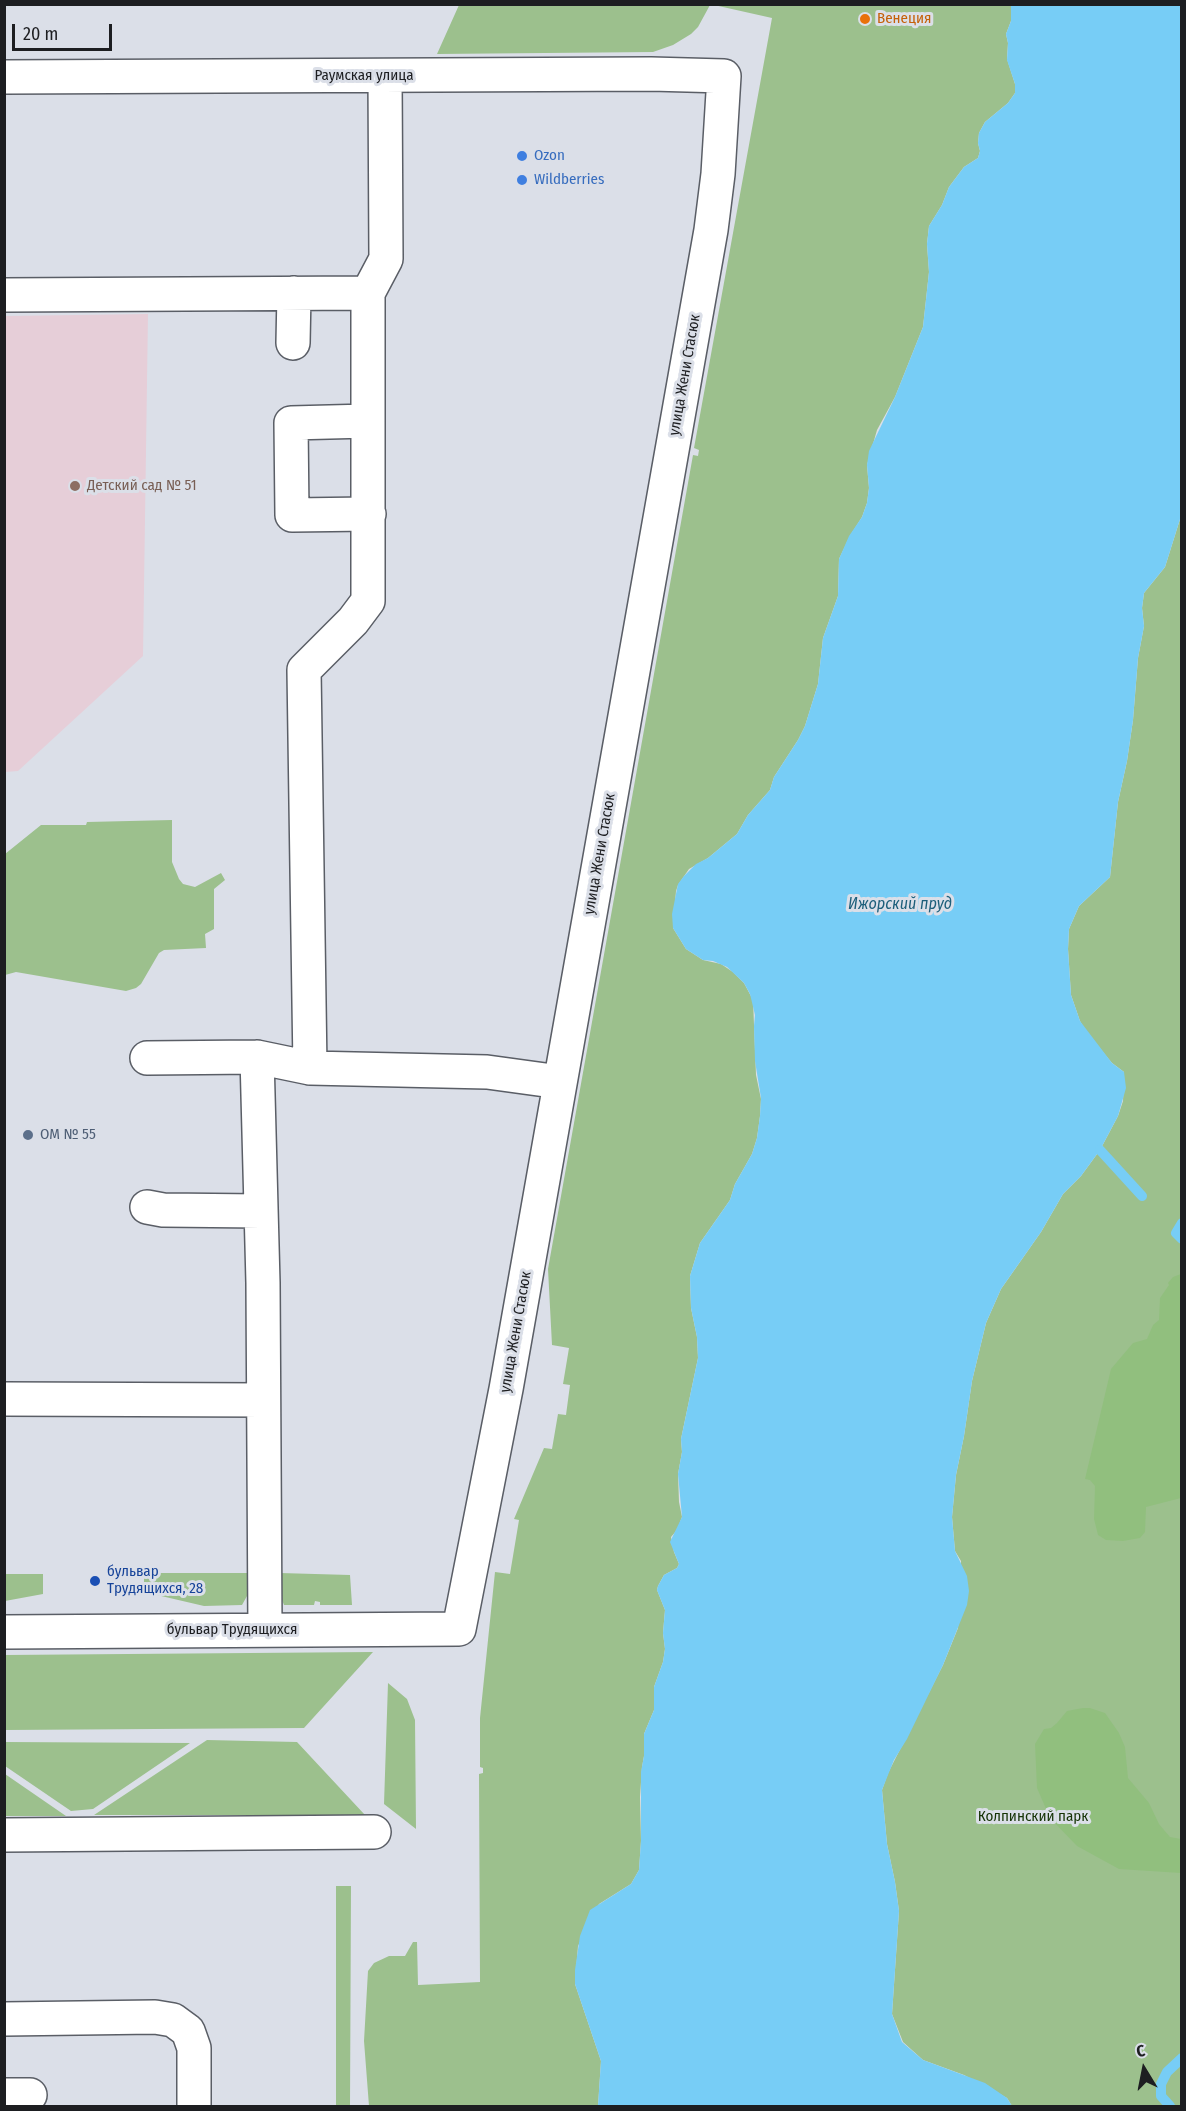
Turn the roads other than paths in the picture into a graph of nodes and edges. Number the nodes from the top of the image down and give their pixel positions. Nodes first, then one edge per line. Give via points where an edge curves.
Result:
1 (385, 76) junction
2 (723, 76) joint
3 (4, 77) edge
4 (294, 293) junction
5 (368, 293) junction
6 (4, 295) edge
7 (293, 343) dead end
8 (368, 421) junction
9 (369, 514) junction
10 (257, 1057) junction
11 (147, 1058) dead end
12 (310, 1068) junction
13 (560, 1082) junction
14 (147, 1207) dead end
15 (261, 1211) junction
16 (4, 1399) edge
17 (263, 1400) junction
18 (459, 1629) joint
19 (265, 1630) junction
20 (4, 1632) edge
21 (374, 1832) dead end
22 (4, 1835) edge
23 (4, 2019) edge
24 (194, 2106) edge

1 - 2 street, Раумская улица
1 - 3 street, Раумская улица
1 - 5 street via 386,259
2 - 13 street, улица Жени Стасюк via 711,231
4 - 5 street
4 - 6 street
4 - 7 street
5 - 8 street
8 - 9 street
8 - 9 street via 291,423 292,515
9 - 12 street via 368,601 304,670
10 - 11 street
10 - 12 street
10 - 15 street
12 - 13 street via 487,1072
13 - 18 street, улица Жени Стасюк
14 - 15 street
15 - 17 street
16 - 17 street
17 - 19 street
18 - 19 street, бульвар Трудящихся
19 - 20 street, бульвар Трудящихся
21 - 22 street
23 - 24 street via 173,2020 188,2031 194,2048

